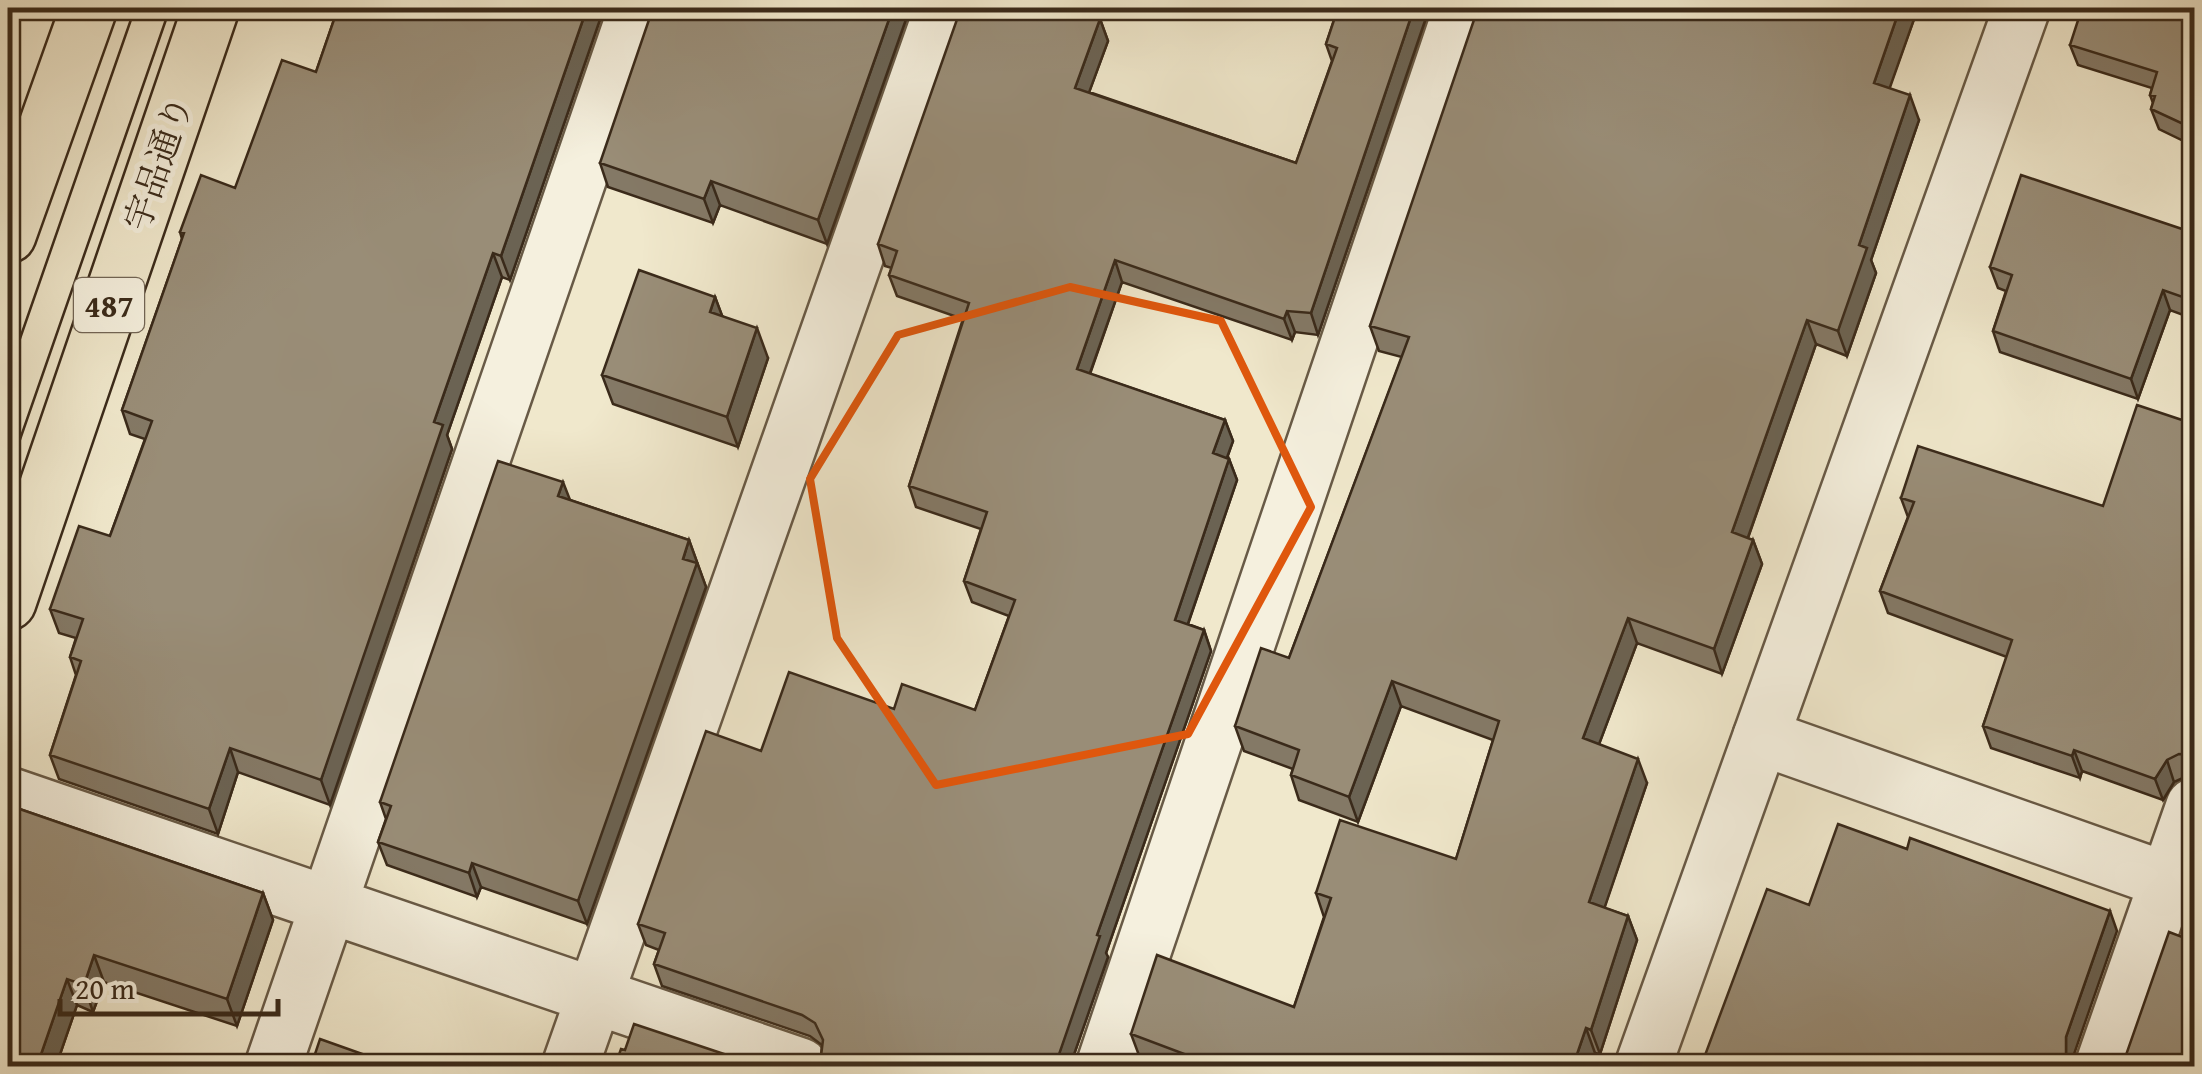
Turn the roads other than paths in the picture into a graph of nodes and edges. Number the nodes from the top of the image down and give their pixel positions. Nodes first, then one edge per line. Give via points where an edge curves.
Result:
1 (88, 8) edge
2 (211, 8) edge
3 (637, 8) edge
4 (944, 8) edge
5 (1462, 8) edge
6 (2022, 8) edge
7 (8, 234) edge
8 (8, 602) edge
9 (1761, 737) junction
10 (8, 794) edge
11 (2194, 806) edge
12 (2182, 885) edge
13 (329, 906) junction
14 (594, 996) junction
15 (273, 1066) edge
16 (570, 1066) edge
17 (800, 1066) edge
18 (1104, 1066) edge
19 (1644, 1066) edge
20 (2103, 1066) edge

1 - 7 highway
2 - 8 highway, 宇品通り / 487
3 - 13 street
4 - 14 street
5 - 18 street
6 - 9 street
9 - 12 street
9 - 19 street
10 - 13 street
11 - 12 street
12 - 20 street
13 - 14 street
13 - 15 street
14 - 16 street
14 - 17 street

